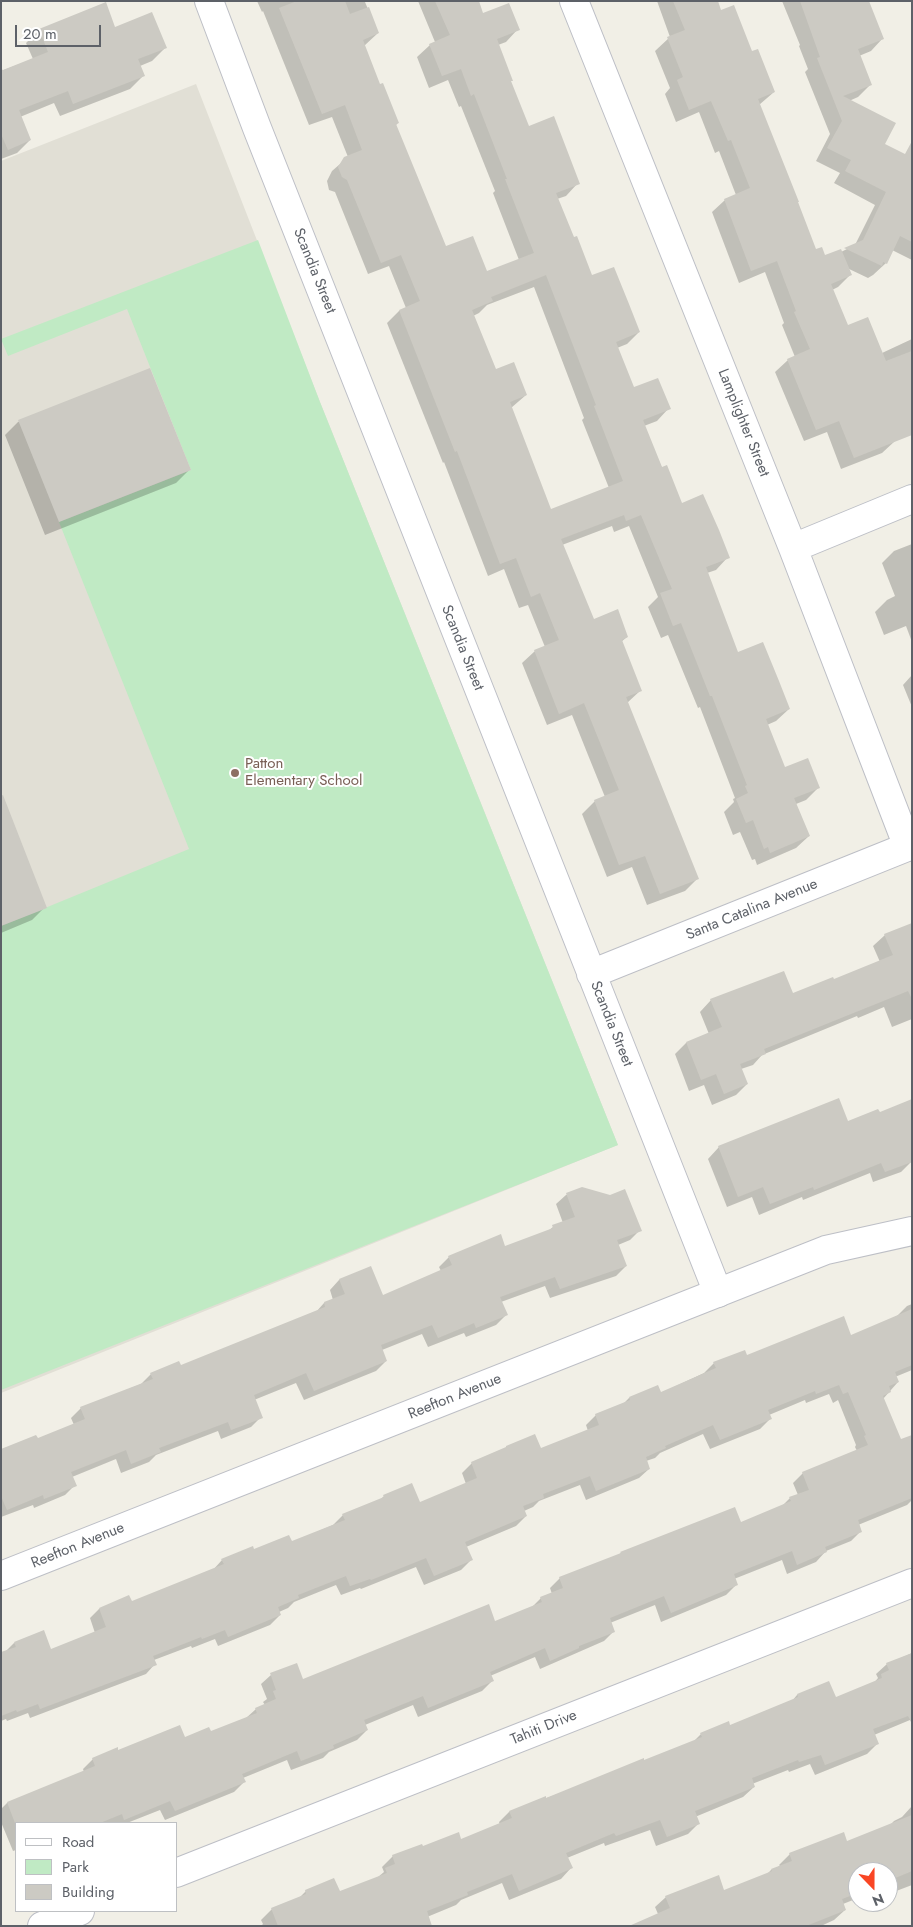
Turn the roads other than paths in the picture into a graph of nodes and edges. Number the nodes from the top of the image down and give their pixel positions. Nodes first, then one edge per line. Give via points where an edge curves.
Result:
1 (209, 1) edge
2 (574, 1) edge
3 (912, 499) edge
4 (793, 548) junction
5 (910, 846) edge
6 (592, 974) junction
7 (912, 1231) edge
8 (718, 1294) junction
9 (1, 1576) edge
10 (912, 1583) edge
11 (178, 1872) edge
12 (77, 1912) edge
13 (42, 1926) edge

1 - 6 street, Scandia Street
2 - 4 street, Lamplighter Street
3 - 4 street
4 - 5 street, Lamplighter Street
5 - 6 street, Santa Catalina Avenue
6 - 8 street, Scandia Street
7 - 8 street, Reefton Avenue via 826,1250
8 - 9 street, Reefton Avenue
10 - 11 street, Tahiti Drive
12 - 13 street

